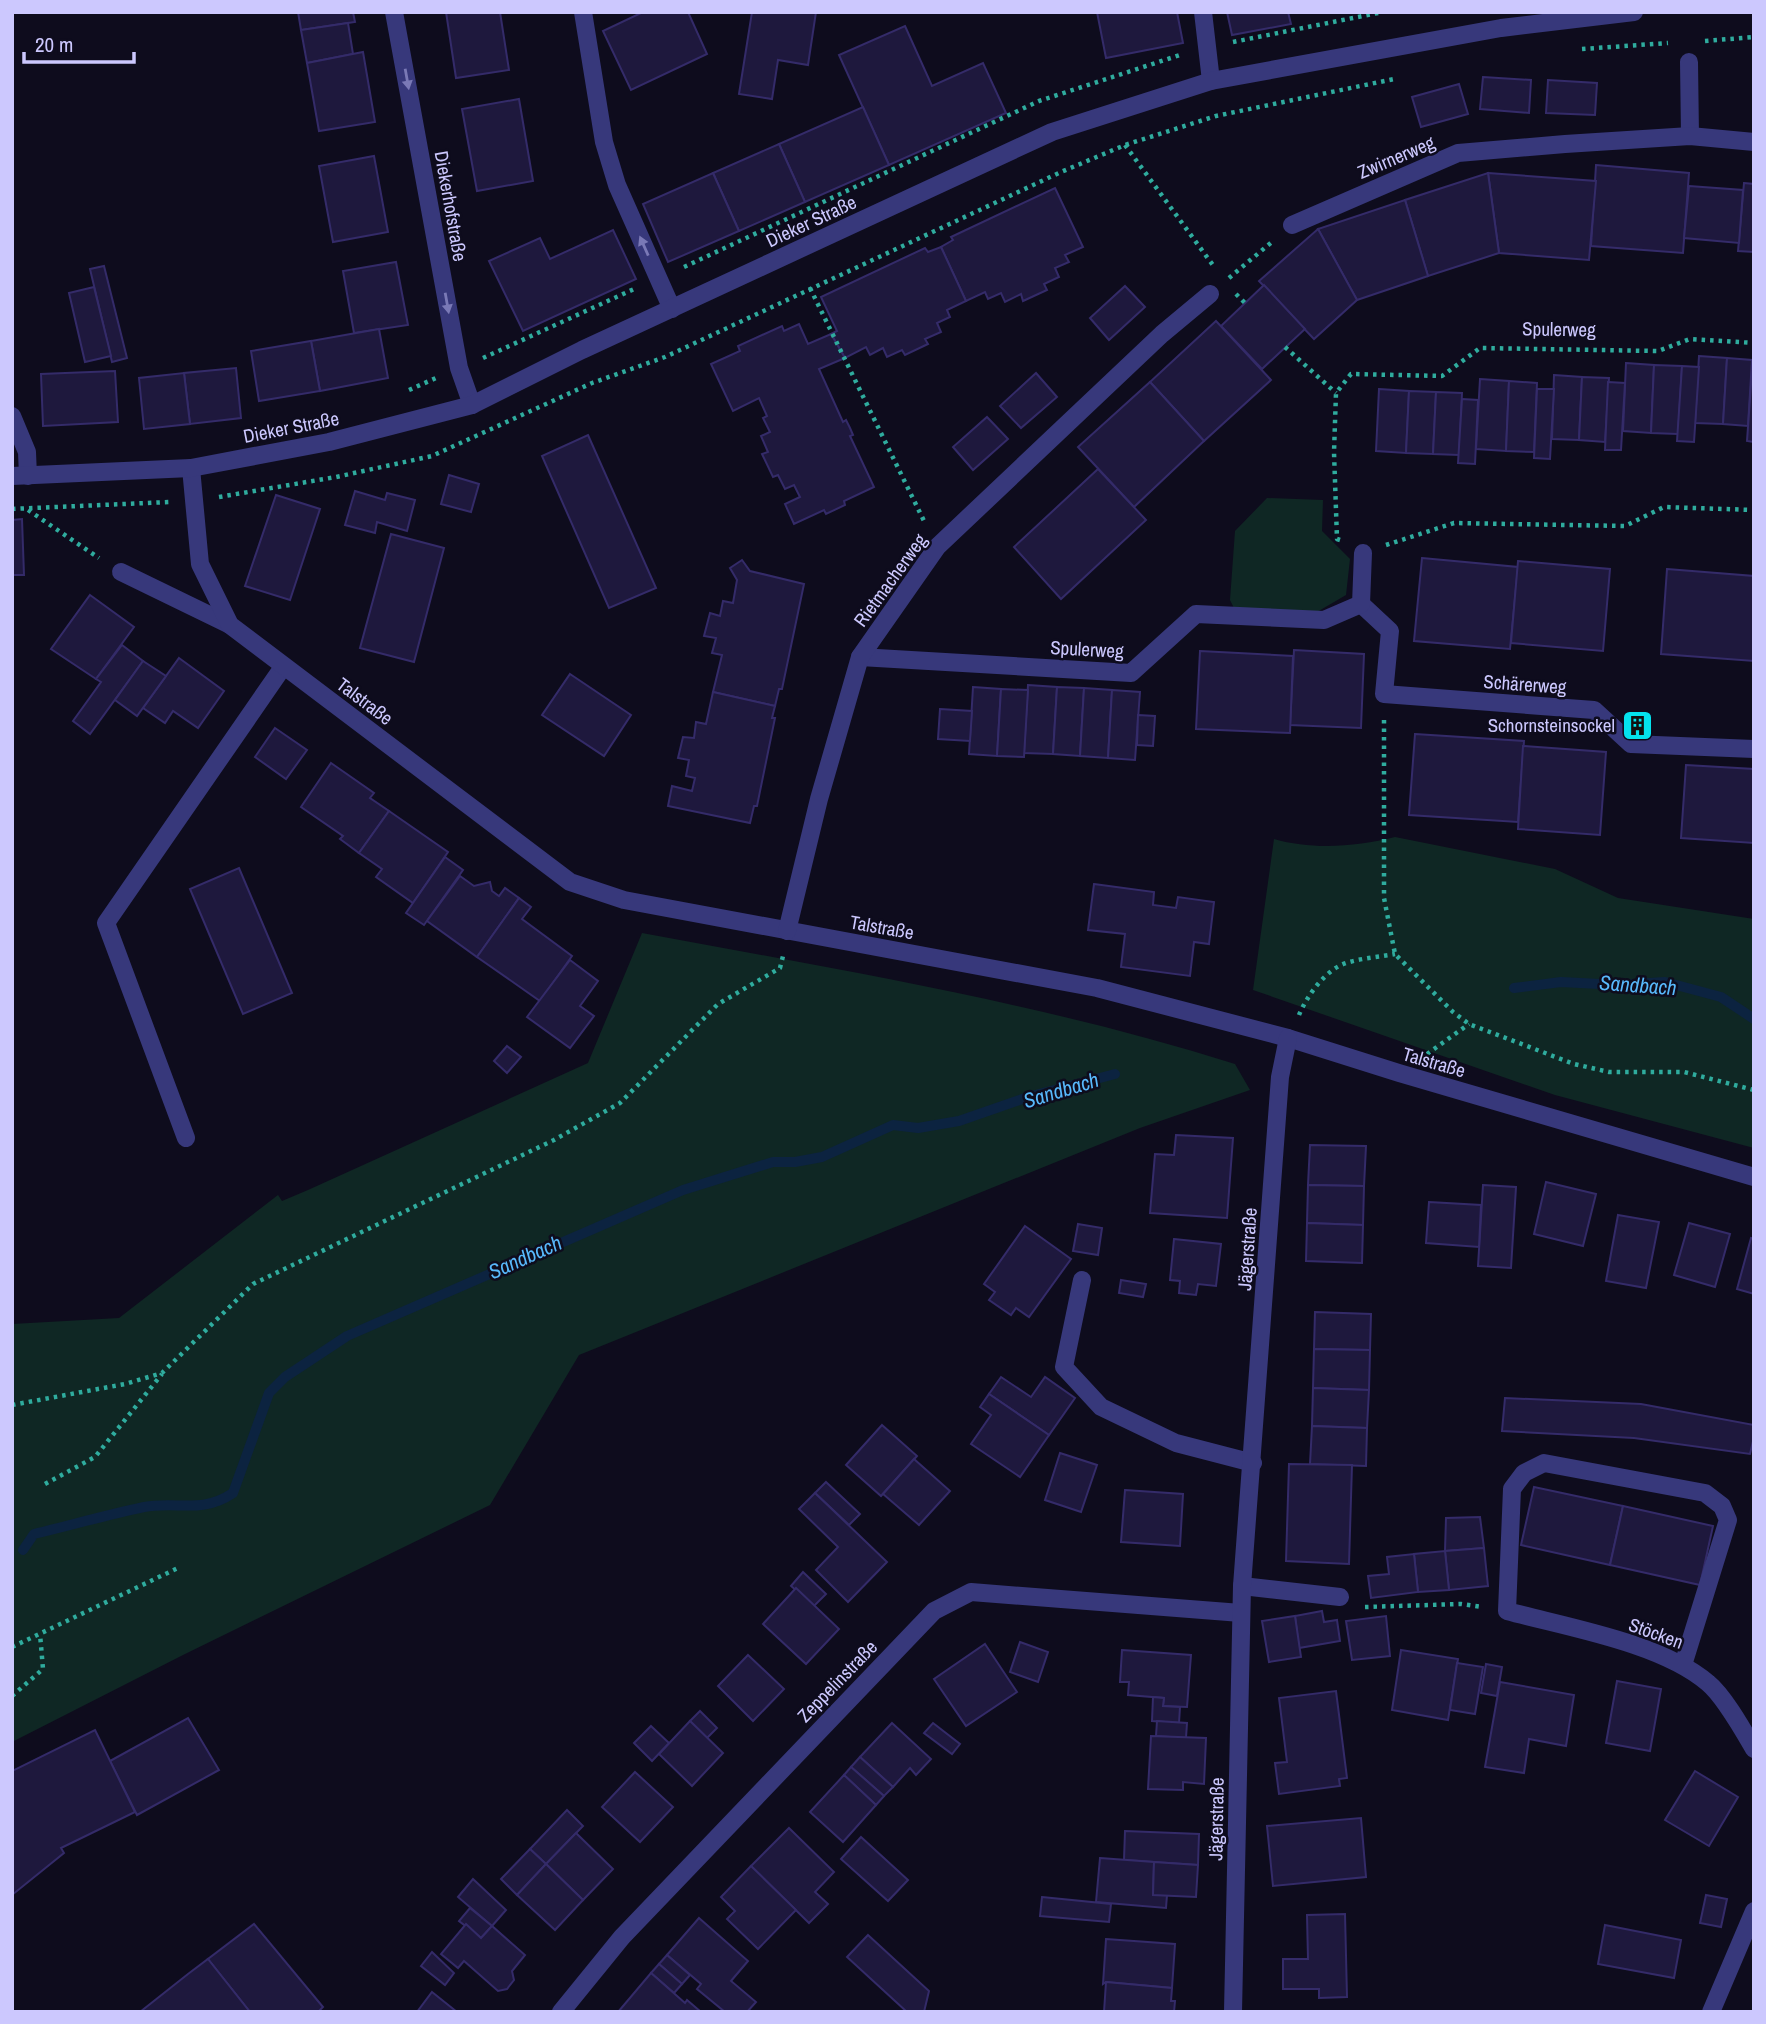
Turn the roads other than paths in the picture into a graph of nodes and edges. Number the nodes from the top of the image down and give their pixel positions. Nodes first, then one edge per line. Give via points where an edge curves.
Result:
1 (394, 12) edge
2 (583, 12) edge
3 (1203, 12) edge
4 (1634, 12) edge
5 (1689, 62) dead end
6 (1212, 81) junction
7 (1690, 136) junction
8 (1754, 142) edge
9 (1293, 225) road end
10 (1210, 294) road end
11 (672, 309) junction
12 (472, 405) junction
13 (12, 416) edge
14 (191, 468) junction
15 (20, 476) edge
16 (1363, 552) road end
17 (121, 572) road end
18 (1361, 604) junction
19 (230, 625) junction
20 (860, 657) junction
21 (283, 667) junction
22 (1754, 749) edge
23 (788, 931) junction
24 (1288, 1038) junction
25 (186, 1138) dead end
26 (1754, 1177) edge
27 (1082, 1280) dead end
28 (1252, 1463) junction
29 (1242, 1586) junction
30 (1340, 1597) road end
31 (1241, 1613) junction
32 (1683, 1665) junction
33 (1754, 1749) edge
34 (1754, 1911) edge
35 (561, 2012) edge
36 (1233, 2012) edge
37 (1711, 2012) edge

1 -> 12 street, Diekerhofstraße via 459,368
11 -> 2 street via 617,185 604,142
3 - 6 street
4 - 6 street, Dieker Straße via 1502,28
5 - 7 street
6 - 11 street, Dieker Straße via 1052,132
7 - 8 street, Zwirnerweg
7 - 9 street, Zwirnerweg via 1458,153
10 - 20 street, Rietmacherweg via 937,547
11 - 12 street, Dieker Straße
12 - 14 street, Dieker Straße via 329,442
13 - 15 street via 27,452
14 - 15 street, Dieker Straße
14 - 19 street, Talstraße via 200,564
16 - 18 street
17 - 19 street
18 - 20 street, Spulerweg via 1324,620 1196,614 1131,673
18 - 22 street, Schärerweg via 1390,631 1384,694 1594,710 1631,744
19 - 21 street, Talstraße
20 - 23 street, Rietmacherweg via 818,799
21 - 23 street, Talstraße via 570,882 624,900
21 - 25 street via 106,923
23 - 24 street, Talstraße via 1097,988
24 - 26 street, Talstraße
24 - 28 street, Jägerstraße via 1280,1077
27 - 28 street via 1064,1367 1101,1407 1176,1443
28 - 29 street, Jägerstraße
29 - 30 street
29 - 31 street, Jägerstraße
31 - 35 street, Zeppelinstraße via 971,1592 934,1611 622,1937
31 - 36 street, Jägerstraße
32 - 32 street, Stöcken via 1646,1649 1507,1611 1513,1489 1524,1473 1544,1463 1705,1493 1722,1506 1728,1520
32 - 33 street, Stöcken via 1710,1684
34 - 37 street

